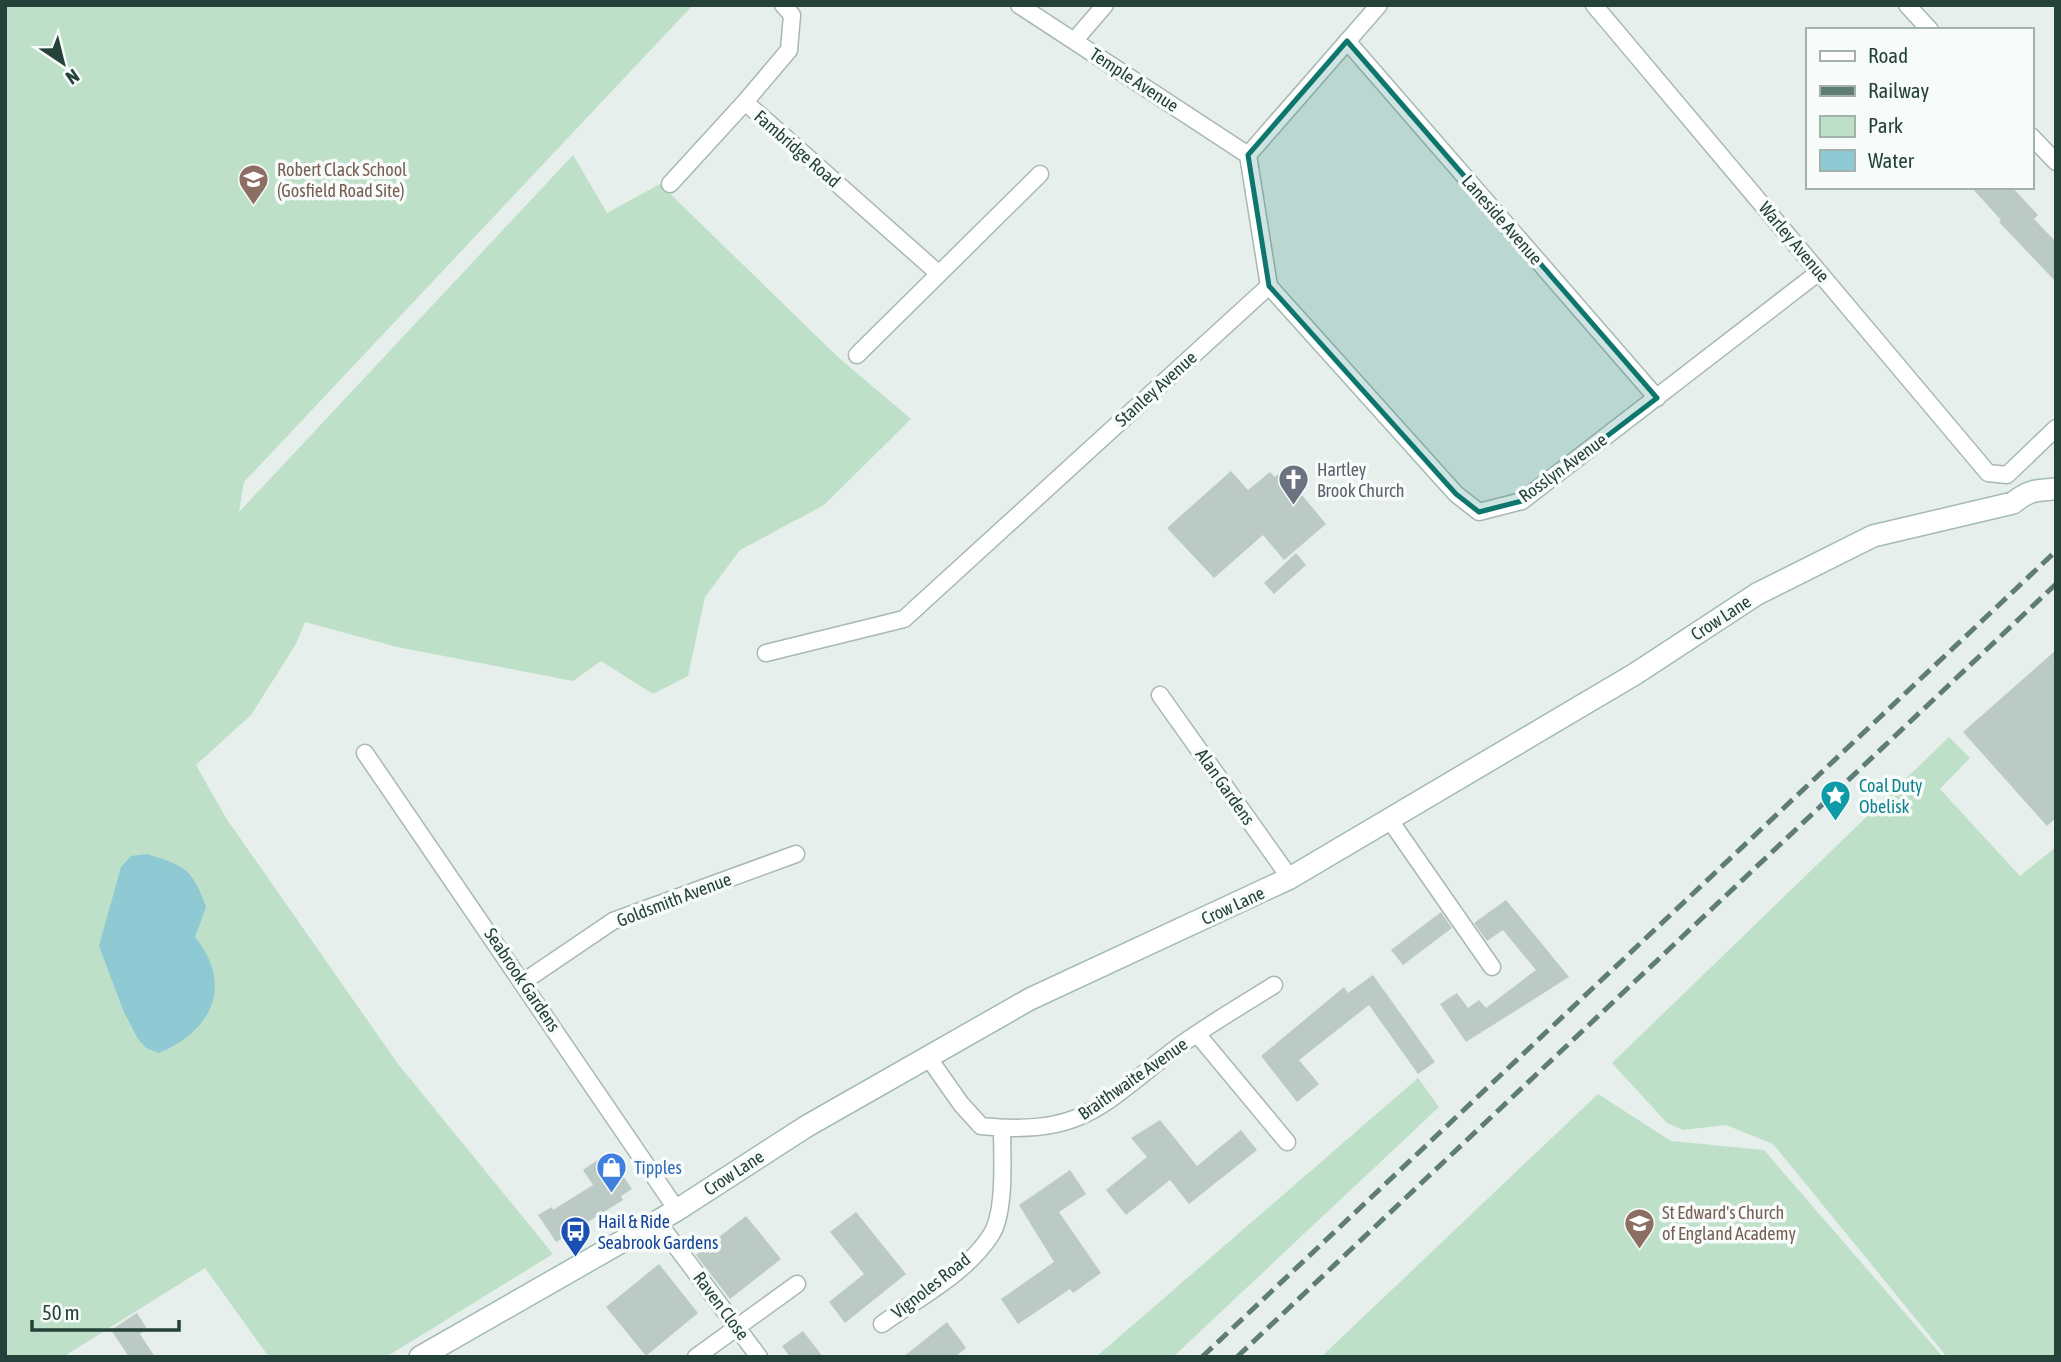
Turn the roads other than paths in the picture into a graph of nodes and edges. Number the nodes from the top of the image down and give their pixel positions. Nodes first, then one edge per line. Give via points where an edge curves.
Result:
1 (783, 5) edge
2 (1019, 5) edge
3 (1105, 5) edge
4 (1379, 5) edge
5 (1594, 5) edge
6 (1907, 5) edge
7 (1928, 28) edge
8 (1074, 41) junction
9 (1347, 41) junction
10 (744, 102) junction
11 (2033, 138) edge
12 (1248, 155) junction
13 (2056, 162) edge
14 (1040, 174) dead end
15 (670, 184) dead end
16 (938, 272) junction
17 (1819, 272) junction
18 (1269, 285) junction
19 (857, 355) dead end
20 (1657, 398) junction
21 (2056, 428) edge
22 (2056, 489) edge
23 (766, 653) dead end
24 (1160, 695) dead end
25 (365, 752) dead end
26 (1389, 819) junction
27 (796, 854) dead end
28 (1290, 878) junction
29 (1492, 967) dead end
30 (523, 982) junction
31 (1274, 985) dead end
32 (1198, 1035) junction
33 (928, 1057) junction
34 (1002, 1128) junction
35 (1287, 1142) dead end
36 (677, 1210) junction
37 (657, 1221) junction
38 (797, 1284) dead end
39 (882, 1324) dead end
40 (738, 1328) junction
41 (420, 1357) edge
42 (696, 1357) edge
43 (759, 1357) edge

1 - 10 street, Fambridge Road via 792,15 789,50
2 - 8 street, Temple Avenue
3 - 8 street
4 - 9 street
5 - 17 street, Warley Avenue
6 - 7 street
8 - 12 street, Temple Avenue
9 - 12 street
9 - 20 street, Laneside Avenue
10 - 15 street
10 - 16 street, Fambridge Road
11 - 13 street
12 - 18 street
14 - 16 street
16 - 19 street
17 - 20 street, Rosslyn Avenue
17 - 21 street, Warley Avenue via 1988,473 2007,474
18 - 20 street, Rosslyn Avenue via 1455,494 1479,512 1522,501
18 - 23 street, Stanley Avenue via 904,619
22 - 26 street, Crow Lane via 2039,488 2013,503 1873,536 1758,594 1635,674
24 - 28 street, Alan Gardens
25 - 30 street, Seabrook Gardens
26 - 28 street, Crow Lane
26 - 29 street
27 - 30 street, Goldsmith Avenue via 613,921
28 - 33 street, Crow Lane via 1030,999
30 - 36 street, Seabrook Gardens
31 - 32 street, Braithwaite Avenue
32 - 34 street, Braithwaite Avenue via 1086,1117 1026,1130
32 - 35 street
33 - 34 street, Braithwaite Avenue via 981,1126
33 - 36 street, Crow Lane via 807,1126
34 - 39 street, Vignoles Road via 1002,1188 992,1234 964,1264
36 - 37 street, Crow Lane
37 - 40 street, Raven Close
37 - 41 street, Crow Lane
38 - 40 street
40 - 42 street
40 - 43 street, Raven Close

